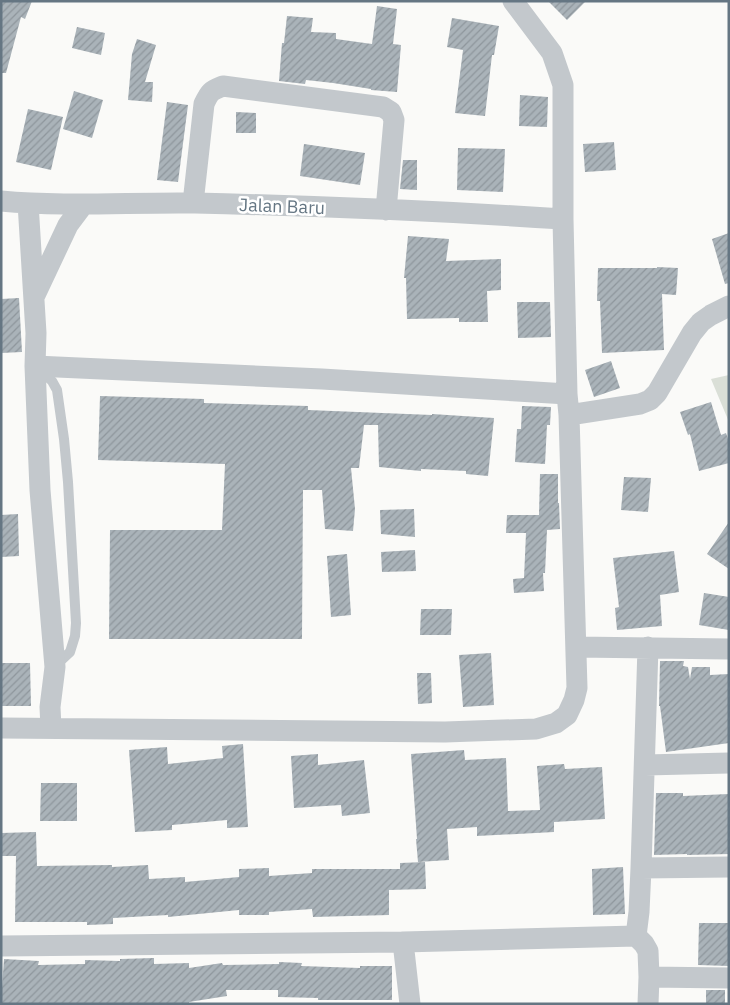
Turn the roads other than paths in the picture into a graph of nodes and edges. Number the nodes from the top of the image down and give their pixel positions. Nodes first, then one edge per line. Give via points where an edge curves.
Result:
1 (513, 1) edge
2 (1, 201) edge
3 (193, 203) junction
4 (28, 204) junction
5 (83, 205) junction
6 (386, 210) junction
7 (563, 219) junction
8 (34, 297) junction
9 (729, 306) edge
10 (35, 366) junction
11 (567, 394) junction
12 (569, 415) junction
13 (577, 647) junction
14 (648, 647) junction
15 (729, 649) edge
16 (55, 667) junction
17 (1, 728) edge
18 (51, 728) junction
19 (729, 763) edge
20 (645, 764) junction
21 (729, 867) edge
22 (641, 868) junction
23 (636, 936) junction
24 (403, 942) junction
25 (1, 946) edge
26 (649, 977) junction
27 (729, 978) edge
28 (410, 1004) edge
29 (648, 1004) edge

1 - 7 street via 552,54 563,85
2 - 4 street, Jalan Baru
3 - 5 street, Jalan Baru
3 - 6 street, Jalan Baru
3 - 6 street via 204,104 212,90 224,86 383,107 391,112 394,120
4 - 5 street, Jalan Baru
4 - 8 street
5 - 8 street via 68,225
6 - 7 street, Jalan Baru
7 - 11 street
8 - 10 street
9 - 12 street via 701,322 650,400
10 - 11 street
10 - 16 street via 40,490
10 - 16 lane via 57,390 68,492 76,623 70,652
11 - 12 street
12 - 13 street
13 - 14 street
13 - 18 street via 577,688 567,715 556,723 536,729 445,732
14 - 15 street
14 - 20 street
16 - 18 street
17 - 18 street
19 - 20 street
20 - 22 street
21 - 22 street
22 - 23 street
23 - 24 street
23 - 26 street via 648,951
24 - 25 street
24 - 28 street
26 - 27 street
26 - 29 street

